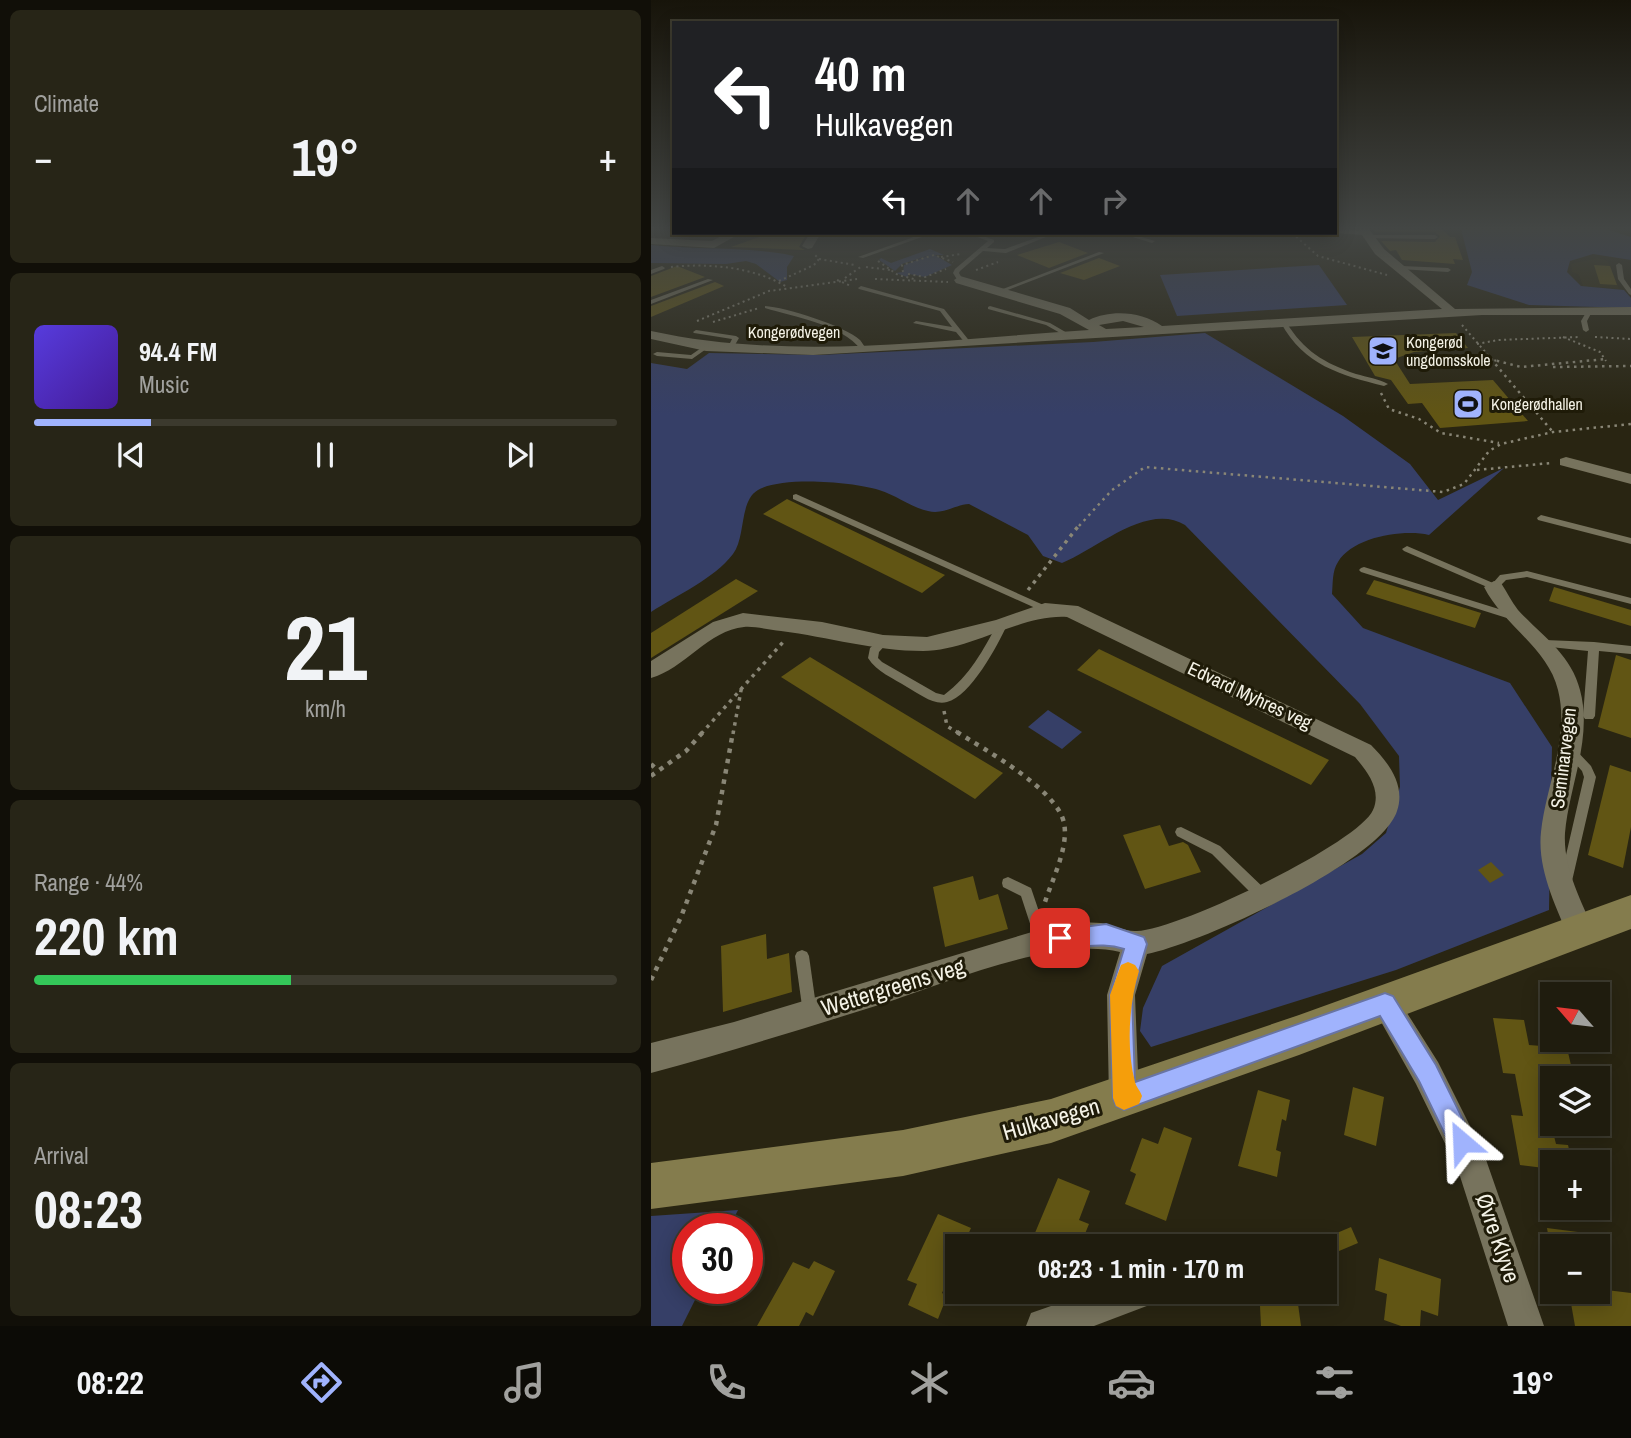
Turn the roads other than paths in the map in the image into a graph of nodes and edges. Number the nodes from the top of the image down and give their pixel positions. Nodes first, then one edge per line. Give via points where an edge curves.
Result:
1 (681, 291) edge
2 (872, 291) edge
3 (995, 291) edge
4 (1001, 291) edge
5 (1427, 291) edge
6 (998, 292) junction
7 (651, 302) edge
8 (767, 307) road end
9 (990, 308) dead end
10 (1590, 310) junction
11 (1631, 311) edge
12 (1452, 313) junction
13 (916, 323) dead end
14 (1284, 323) junction
15 (1091, 324) junction
16 (955, 330) junction
17 (1586, 330) dead end
18 (1165, 331) junction
19 (696, 332) road end
20 (1107, 335) junction
21 (657, 337) edge
22 (1071, 337) junction
23 (968, 343) junction
24 (706, 347) junction
25 (730, 349) junction
26 (863, 349) junction
27 (657, 354) dead end
28 (1384, 384) road end
29 (1566, 462) road end
30 (1631, 479) edge
31 (796, 497) dead end
32 (1541, 518) dead end
33 (1631, 541) edge
34 (1407, 549) dead end
35 (1364, 570) dead end
36 (1494, 587) junction
37 (1631, 601) edge
38 (1045, 609) junction
39 (1514, 617) junction
40 (1002, 625) junction
41 (883, 642) junction
42 (1545, 644) junction
43 (1594, 646) junction
44 (1631, 650) edge
45 (651, 671) edge
46 (1589, 716) dead end
47 (1181, 832) dead end
48 (1008, 883) dead end
49 (1261, 894) junction
50 (1631, 912) edge
51 (1038, 928) junction
52 (1580, 931) junction
53 (1136, 944) junction
54 (802, 956) dead end
55 (1385, 1003) junction
56 (810, 1013) junction
57 (651, 1058) edge
58 (1124, 1098) junction
59 (651, 1186) edge
60 (1106, 1304) edge
61 (1044, 1326) edge
62 (1526, 1326) edge

1 - 7 lane
2 - 16 lane via 942,310
3 - 6 street
4 - 6 lane
5 - 12 street
6 - 15 street via 1065,311
8 - 26 lane via 835,328 859,341
9 - 22 lane via 1048,324
10 - 11 street, Kongerødvegen
10 - 12 street, Kongerødvegen
10 - 17 lane via 1584,321
12 - 14 street, Kongerødvegen
13 - 16 lane
14 - 18 street, Kongerødvegen
14 - 28 lane via 1310,356
15 - 18 street, Kongerødvegen via 1118,316
15 - 20 street
16 - 23 lane
18 - 20 street, Kongerødvegen
19 - 25 lane via 736,338
20 - 22 street, Kongerødvegen
21 - 24 street, Kongerødvegen
22 - 23 street, Kongerødvegen
23 - 26 street, Kongerødvegen
24 - 25 street, Kongerødvegen
24 - 27 lane via 692,357
25 - 26 street, Kongerødvegen
29 - 30 street
31 - 38 lane
32 - 33 lane
34 - 36 lane
35 - 39 lane
36 - 37 lane via 1503,577 1527,574
36 - 39 street, Seminarvegen via 1499,602
38 - 40 street, Edvard Myhres veg
38 - 49 street, Edvard Myhres veg via 1071,611 1325,731 1363,751 1382,771 1388,790 1385,813 1370,835 1336,858
39 - 42 street, Seminarvegen
40 - 41 street, Edvard Myhres veg via 927,644
40 - 41 lane via 989,653 946,699 933,697 878,665 874,651
41 - 45 street, Edvard Myhres veg via 799,625 754,620 726,623
42 - 43 lane
42 - 52 street, Seminarvegen via 1570,689 1572,718 1553,834 1554,860
43 - 44 lane
43 - 46 lane
47 - 49 lane via 1216,850
48 - 51 lane via 1026,891
49 - 53 street, Edvard Myhres veg via 1167,938
50 - 52 main road, Hulkavegen
51 - 53 street, Wettergreens veg via 1106,934
51 - 56 street, Wettergreens veg
52 - 55 main road, Hulkavegen
53 - 58 street via 1121,995
54 - 56 lane
55 - 58 main road, Hulkavegen
55 - 62 street, Øvre Klyve via 1473,1165
56 - 57 street, Wettergreens veg
58 - 59 main road, Hulkavegen via 1051,1121 903,1153
60 - 61 street

